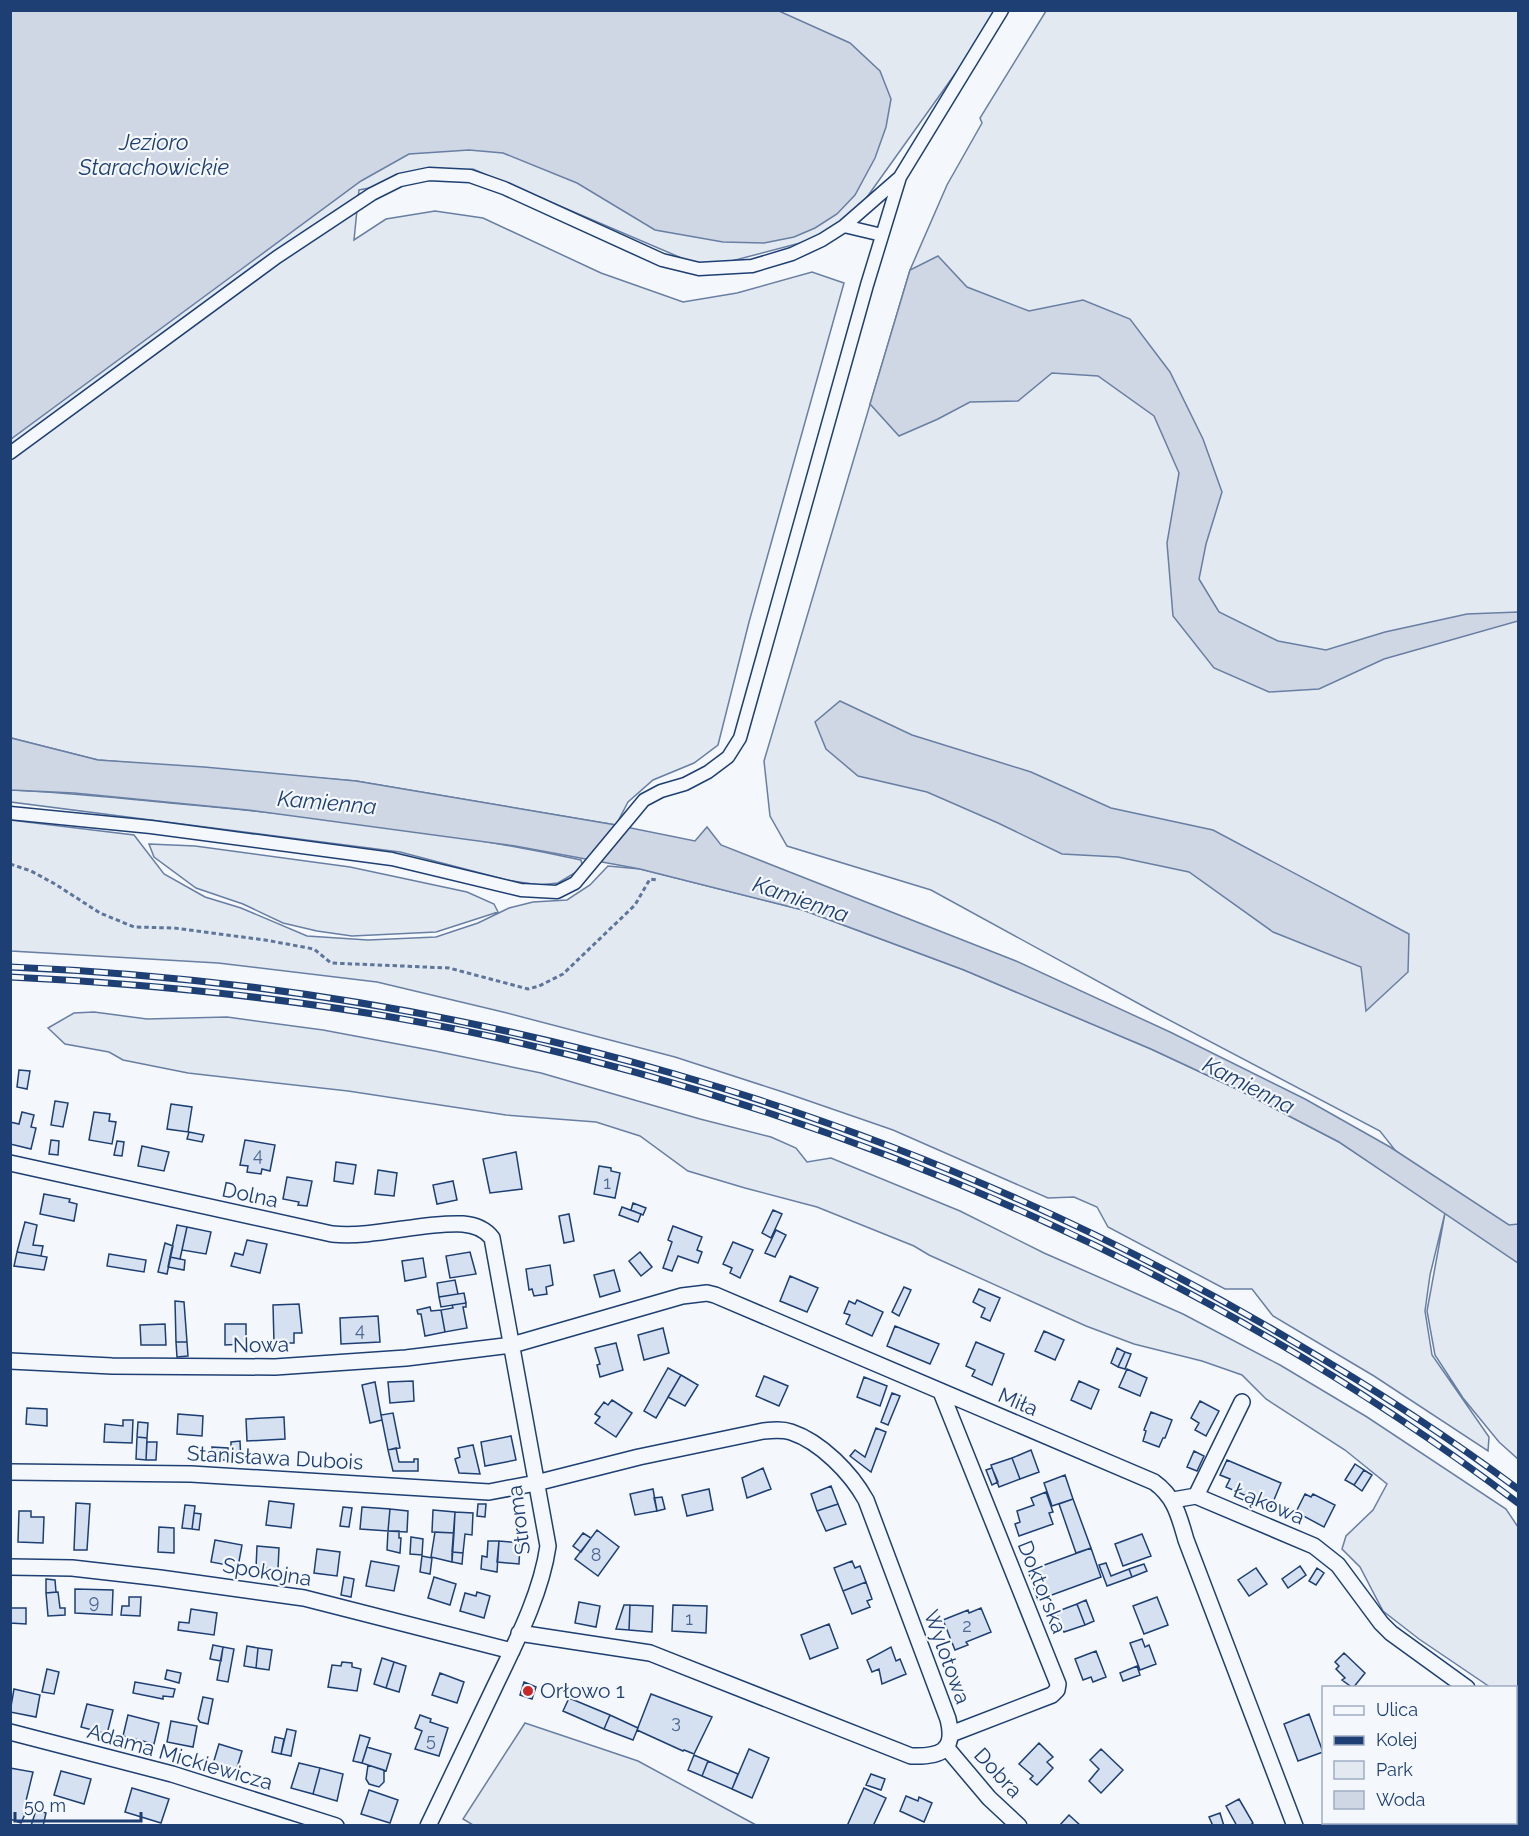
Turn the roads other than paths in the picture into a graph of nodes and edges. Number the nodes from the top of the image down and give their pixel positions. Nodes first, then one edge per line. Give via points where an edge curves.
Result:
1 (1002, 10) edge
2 (900, 177) junction
3 (844, 226) junction
4 (882, 235) junction
5 (10, 453) edge
6 (10, 813) edge
7 (10, 1163) edge
8 (483, 1229) joint
9 (512, 1346) junction
10 (10, 1361) edge
11 (941, 1392) junction
12 (1242, 1402) dead end
13 (10, 1472) edge
14 (536, 1483) junction
15 (1196, 1496) junction
16 (1173, 1500) junction
17 (10, 1567) edge
18 (519, 1633) junction
19 (512, 1651) junction
20 (1464, 1686) edge
21 (10, 1732) edge
22 (949, 1741) junction
23 (336, 1826) edge
24 (428, 1826) edge
25 (1019, 1826) edge
26 (1295, 1826) edge

1 - 2 street
2 - 3 street
2 - 4 street
3 - 4 street
3 - 5 street via 792,254 752,266 699,269 662,260 470,176 429,174 400,180 277,257
4 - 6 street via 740,738 728,757 708,772 644,801 575,883 557,892 521,890 392,859
7 - 8 street, Dolna via 332,1234 464,1224
8 - 9 street, Stroma via 494,1243
9 - 10 street, Nowa via 275,1367
9 - 11 street, Miła via 682,1296 707,1293
9 - 14 street, Stroma
11 - 16 street, Miła via 1154,1482
11 - 22 street, Doktorska via 1058,1684 1053,1695
12 - 15 street, Łąkowa
13 - 14 street, Stanisława Dubois via 191,1474 489,1492
14 - 18 street, Stroma via 548,1546
14 - 22 street, Wylotowa via 763,1431 779,1429 804,1439 846,1470 866,1500 948,1719
15 - 16 street
15 - 20 street, Łąkowa via 1325,1553 1391,1633
16 - 26 street
17 - 19 street, Spokojna via 72,1568 304,1598
18 - 19 street, Stroma
18 - 22 street via 650,1653 906,1755 939,1754
19 - 24 street, Stroma
21 - 23 street, Adama Mickiewicza via 172,1774
22 - 25 street, Dobra via 989,1798

